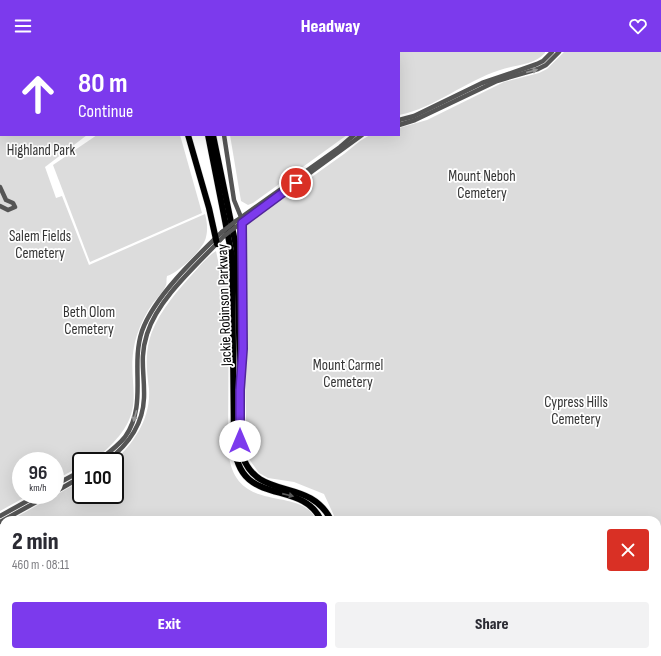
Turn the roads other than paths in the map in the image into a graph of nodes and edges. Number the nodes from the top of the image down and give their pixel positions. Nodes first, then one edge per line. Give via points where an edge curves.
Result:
1 (552, 52) edge
2 (559, 52) edge
3 (400, 120) edge
4 (400, 125) edge
5 (188, 136) edge
6 (208, 136) edge
7 (213, 136) edge
8 (224, 136) edge
9 (357, 136) edge
10 (0, 187) edge
11 (0, 206) edge
12 (240, 222) junction
13 (223, 234) junction
14 (216, 241) junction
15 (240, 390) junction
16 (108, 452) edge
17 (119, 452) edge
18 (22, 504) edge
19 (33, 504) edge
20 (0, 516) edge
21 (11, 516) edge
22 (318, 516) edge
23 (329, 516) edge

1 - 3 street via 537,64 482,83
4 -> 2 street via 437,111 497,81 538,69
5 - 14 highway
6 -> 22 highway, Jackie Robinson Parkway via 232,256 236,459 244,474 258,486 302,500
7 - 15 highway, Jackie Robinson Parkway via 237,251
8 - 12 street
9 - 12 street
10 - 11 street via 6,200 15,207 8,210
12 - 13 street, bridge
12 - 13 street, bridge via 236,221
12 - 15 highway via 243,349
13 - 14 street
14 -> 16 street via 175,281 148,318 137,356 139,398 136,414 124,438
14 - 17 street via 153,320 143,351 142,414 131,438
15 - 23 highway, Jackie Robinson Parkway via 241,450 247,467 267,484 309,496 322,506
18 - 20 street
19 - 21 street

